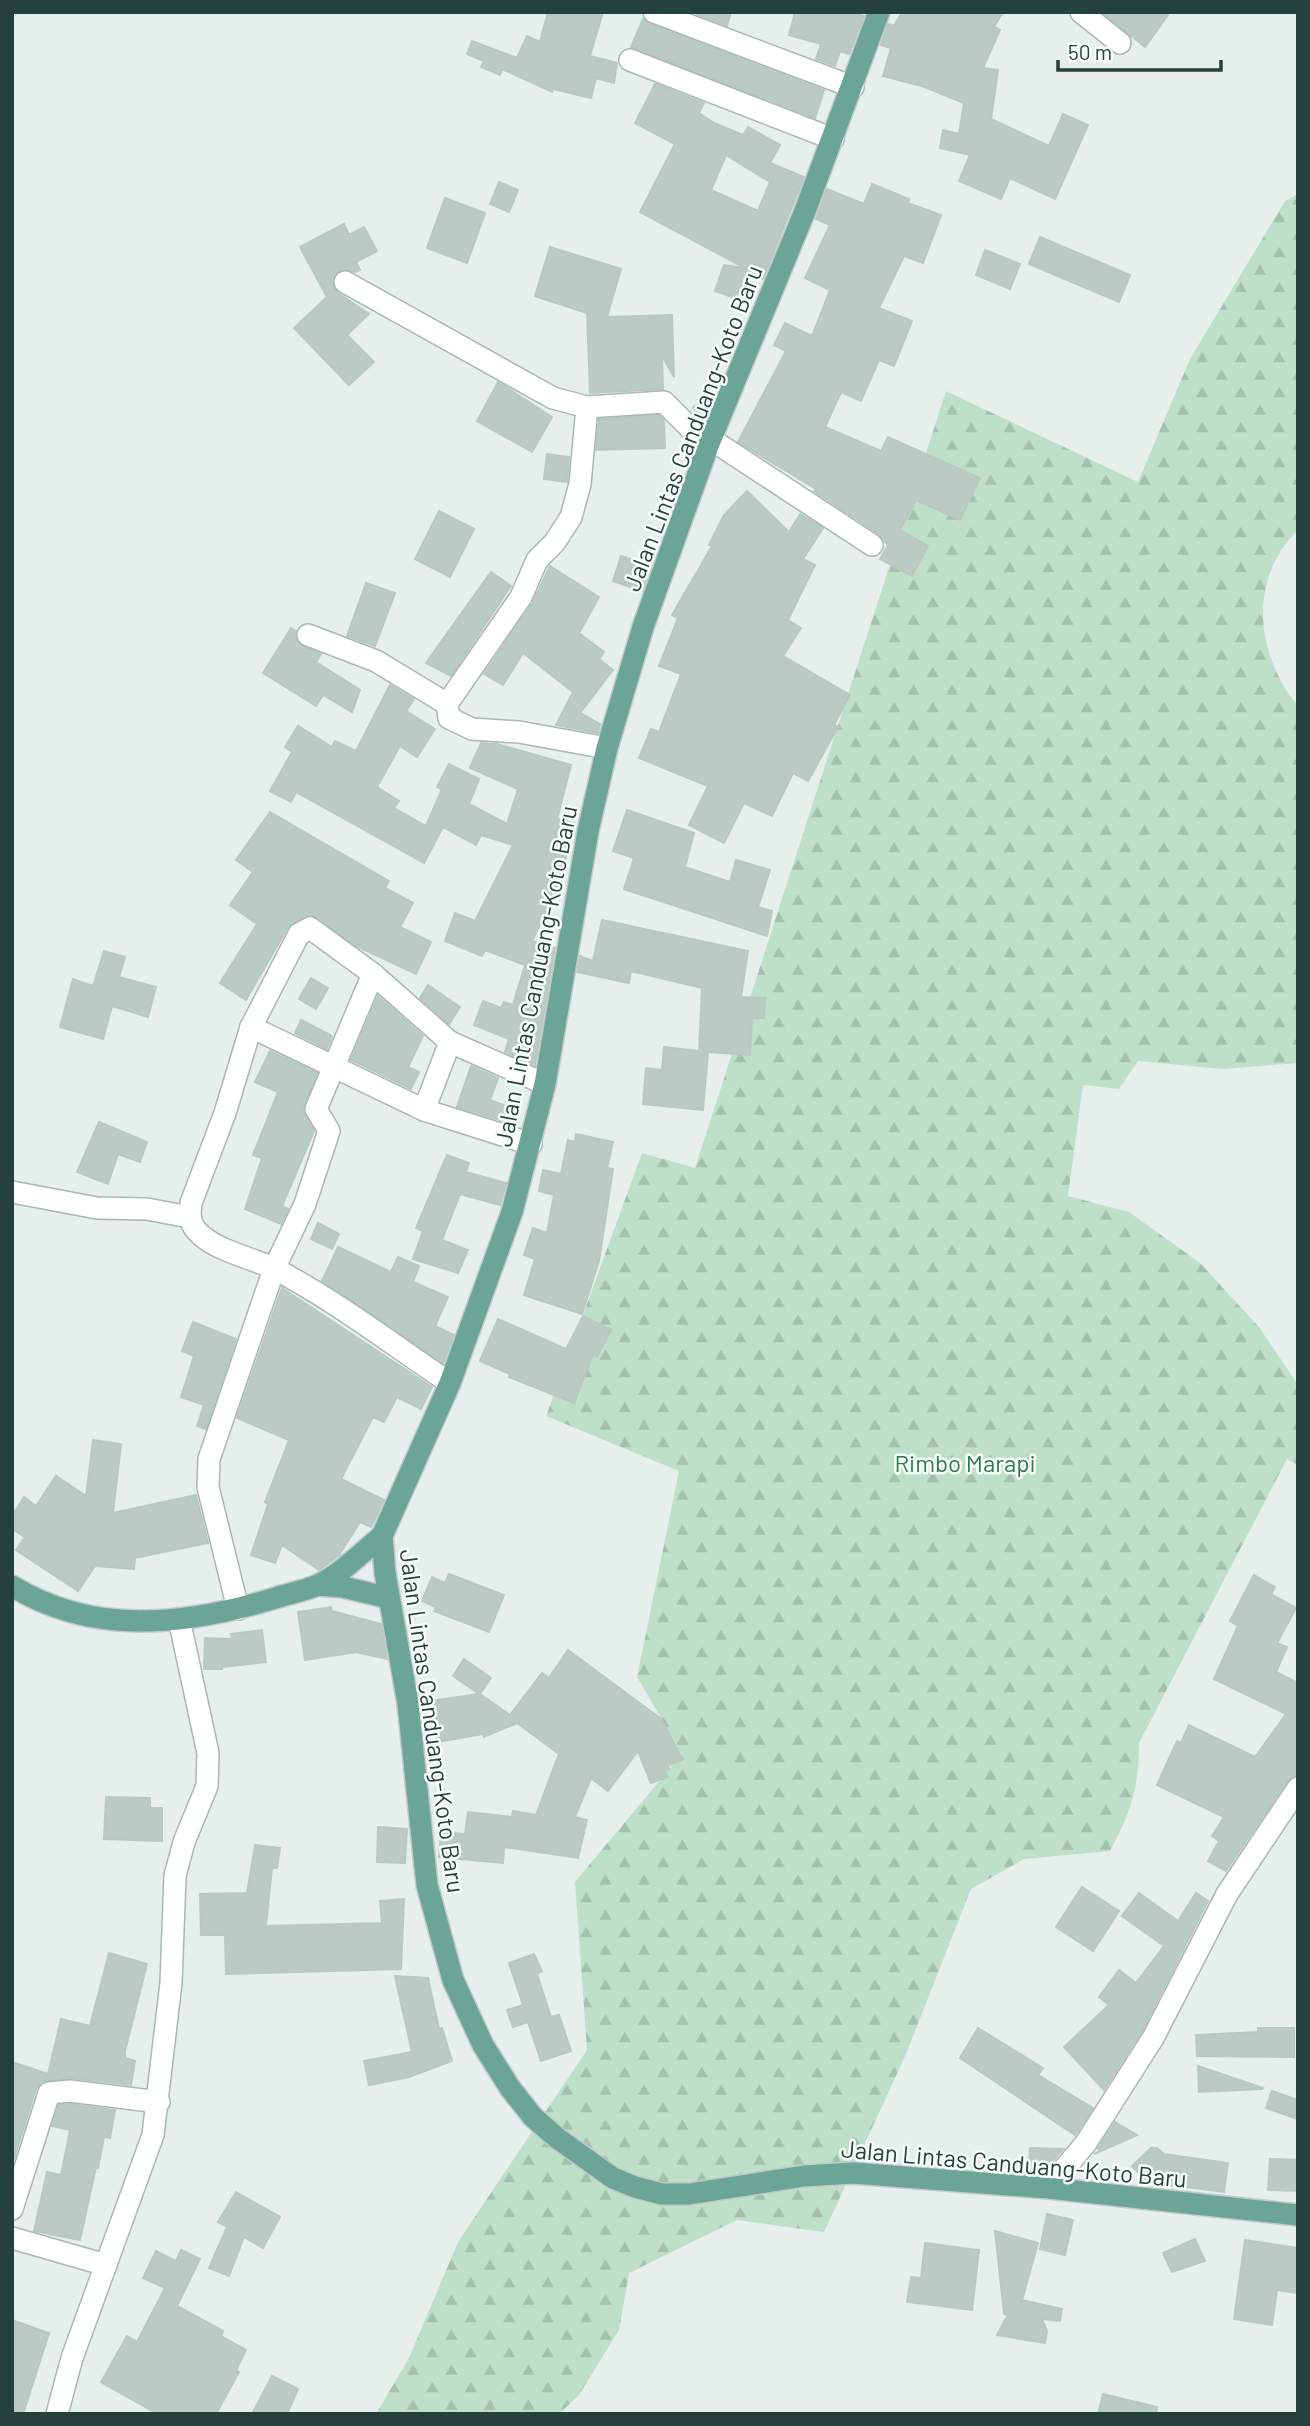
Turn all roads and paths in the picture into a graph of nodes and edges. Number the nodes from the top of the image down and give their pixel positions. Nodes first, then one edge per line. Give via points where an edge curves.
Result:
1 (654, 12) edge
2 (879, 12) edge
3 (1081, 12) edge
4 (1120, 43) dead end
5 (631, 60) dead end
6 (853, 87) junction
7 (833, 139) junction
8 (345, 282) dead end
9 (587, 407) junction
10 (710, 443) junction
11 (872, 545) dead end
12 (308, 635) dead end
13 (447, 704) junction
14 (607, 748) junction
15 (373, 974) junction
16 (251, 1027) junction
17 (450, 1042) junction
18 (336, 1066) junction
19 (545, 1084) junction
20 (424, 1110) junction
21 (531, 1144) junction
22 (12, 1192) edge
23 (189, 1217) junction
24 (274, 1269) junction
25 (450, 1383) junction
26 (382, 1536) junction
27 (318, 1585) junction
28 (12, 1586) edge
29 (389, 1598) junction
30 (237, 1609) junction
31 (179, 1619) junction
32 (1298, 1788) edge
33 (159, 2102) junction
34 (1048, 2188) junction
35 (12, 2209) edge
36 (1298, 2215) edge
37 (12, 2238) edge
38 (106, 2265) junction
39 (57, 2414) edge

1 - 6 street
2 - 6 main road, Jalan Lintas Canduang-Koto Baru
3 - 4 street
5 - 7 street
6 - 7 main road, Jalan Lintas Canduang-Koto Baru
7 - 10 main road, Jalan Lintas Canduang-Koto Baru
8 - 9 street via 553,398
9 - 10 street via 664,402
9 - 13 street via 580,484 571,517 537,560 521,597
10 - 11 street
10 - 14 main road, Jalan Lintas Canduang-Koto Baru via 643,627
12 - 13 street via 376,661
13 - 14 street via 449,718 472,729 519,732
14 - 19 main road, Jalan Lintas Canduang-Koto Baru via 588,831
15 - 16 street via 310,928 299,934
15 - 17 street
15 - 18 street
16 - 18 street
16 - 23 street
17 - 19 street
17 - 20 street
18 - 20 street
18 - 24 street via 316,1109 329,1131 305,1204
19 - 21 main road, Jalan Lintas Canduang-Koto Baru
20 - 21 street
21 - 25 main road, Jalan Lintas Canduang-Koto Baru via 512,1212
22 - 23 street via 97,1208 147,1209
23 - 24 street via 205,1239
24 - 25 street
24 - 30 street via 209,1459 208,1487
25 - 26 main road, Jalan Lintas Canduang-Koto Baru
26 - 27 main road
26 - 29 main road, Jalan Lintas Canduang-Koto Baru
27 - 29 main road
27 - 30 main road
28 - 31 main road via 67,1613 95,1619
29 - 34 main road, Jalan Lintas Canduang-Koto Baru via 400,1645 427,1885 438,1934 483,2045 533,2117 613,2178 662,2194 853,2173
30 - 31 main road
31 - 33 street via 209,1769 174,1876 171,1983
32 - 34 street via 1227,1894 1153,2038 1086,2143
33 - 35 street via 70,2091 49,2093
33 - 38 street via 153,2135
34 - 36 main road, Jalan Lintas Canduang-Koto Baru
37 - 38 street
38 - 39 street

